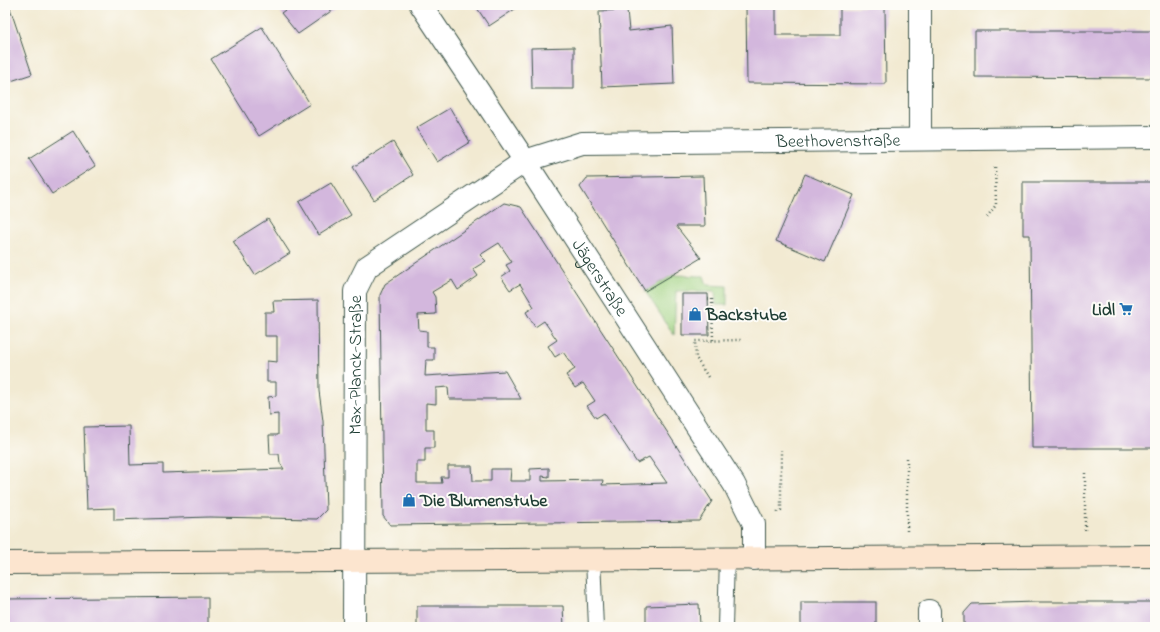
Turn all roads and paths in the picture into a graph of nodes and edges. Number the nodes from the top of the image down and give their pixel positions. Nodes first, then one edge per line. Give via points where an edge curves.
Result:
1 (421, 5) edge
2 (920, 5) edge
3 (1155, 137) edge
4 (920, 138) junction
5 (995, 138) junction
6 (525, 161) junction
7 (987, 217) dead end
8 (708, 299) dead end
9 (713, 329) junction
10 (709, 330) dead end
11 (713, 340) junction
12 (741, 340) dead end
13 (708, 378) dead end
14 (781, 450) dead end
15 (907, 458) dead end
16 (1085, 472) dead end
17 (754, 524) junction
18 (1085, 556) junction
19 (1155, 556) edge
20 (727, 558) junction
21 (907, 558) junction
22 (593, 559) junction
23 (754, 560) junction
24 (353, 561) junction
25 (5, 563) edge
26 (354, 627) edge
27 (596, 627) edge
28 (725, 627) edge

1 - 6 street, Jägerstraße
2 - 4 street
3 - 5 street, Beethovenstraße
4 - 5 street, Beethovenstraße
4 - 6 street, Beethovenstraße via 582,143
5 - 7 path via 996,205
6 - 17 street, Jägerstraße via 734,484
6 - 24 street, Max-Planck-Straße via 366,267 354,291
8 - 9 path via 712,299
9 - 10 path
9 - 11 path
11 - 12 path
11 - 13 path via 694,340 696,358
14 - 17 path via 781,510
15 - 21 path
16 - 18 path
17 - 23 street, Jägerstraße
18 - 19 main road
18 - 21 main road
20 - 22 main road
20 - 23 main road
20 - 28 lane
21 - 23 main road
22 - 24 main road
22 - 27 lane
24 - 25 main road
24 - 26 street, Max-Planck-Straße

